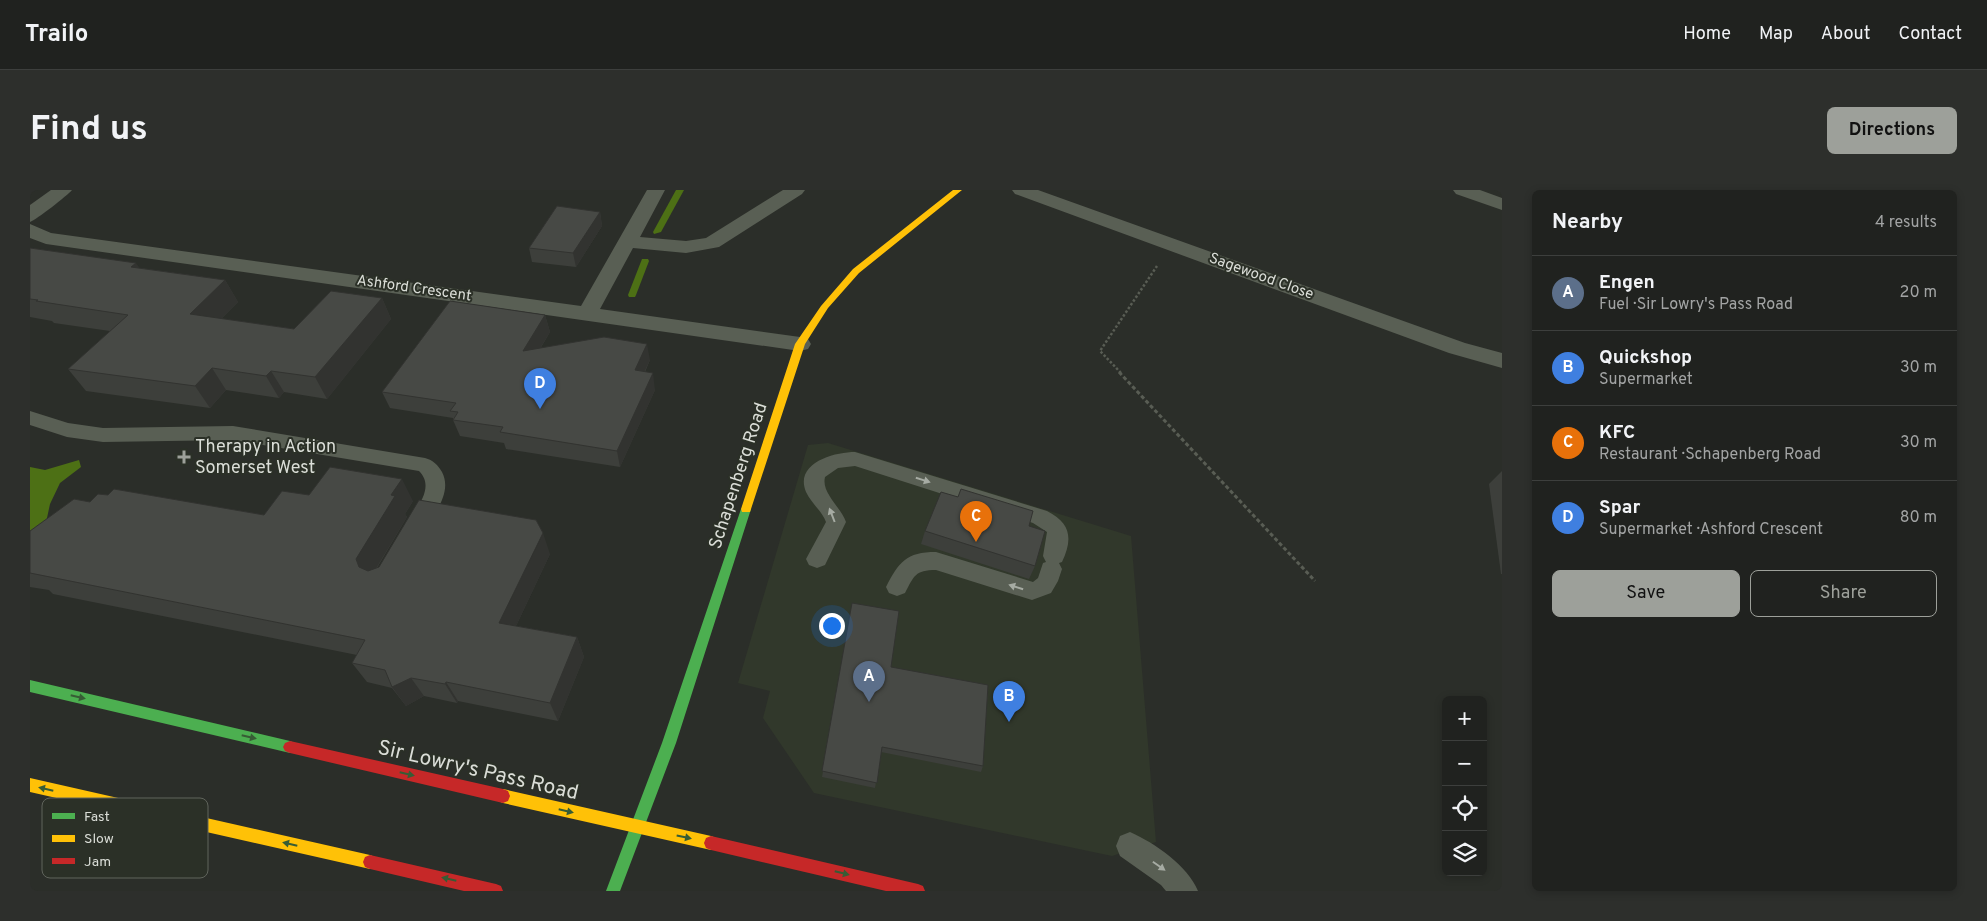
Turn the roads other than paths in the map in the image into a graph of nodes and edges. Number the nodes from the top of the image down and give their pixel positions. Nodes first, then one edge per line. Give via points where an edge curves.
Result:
1 (63, 190) edge
2 (656, 190) edge
3 (796, 190) edge
4 (958, 190) edge
5 (1021, 190) edge
6 (1462, 190) edge
7 (1502, 204) edge
8 (30, 216) edge
9 (30, 230) edge
10 (627, 242) junction
11 (587, 314) junction
12 (800, 344) junction
13 (1502, 361) edge
14 (30, 418) edge
15 (407, 539) edge
16 (818, 559) dead end
17 (897, 588) dead end
18 (30, 686) edge
19 (30, 785) edge
20 (87, 798) edge
21 (208, 825) edge
22 (636, 827) junction
23 (1130, 846) dead end
24 (496, 891) edge
25 (613, 891) edge
26 (918, 891) edge
27 (1184, 891) edge

1 - 8 street
2 - 10 street
3 - 10 street via 712,243 686,248
4 - 12 main road, Schapenberg Road via 856,272 825,306
5 - 13 street, Sagewood Close via 1457,348
6 - 7 street
9 - 11 street, Ashford Crescent via 46,238
10 - 11 street
11 - 12 street, Ashford Crescent
12 - 22 main road, Schapenberg Road via 669,743
14 - 15 lane via 67,430 103,435 233,433 425,465 437,478 437,487
16 -> 17 lane via 836,522 831,509 815,490 814,480 825,465 844,459 855,459 1047,520 1058,530 1060,536 1048,582 1038,590 1032,591 936,561 913,564 905,570
18 -> 22 main road, Sir Lowry's Pass Road
20 -> 19 main road
24 -> 21 main road
22 - 25 main road, Schapenberg Road
22 -> 26 main road, Sir Lowry's Pass Road
23 -> 27 lane via 1171,875

